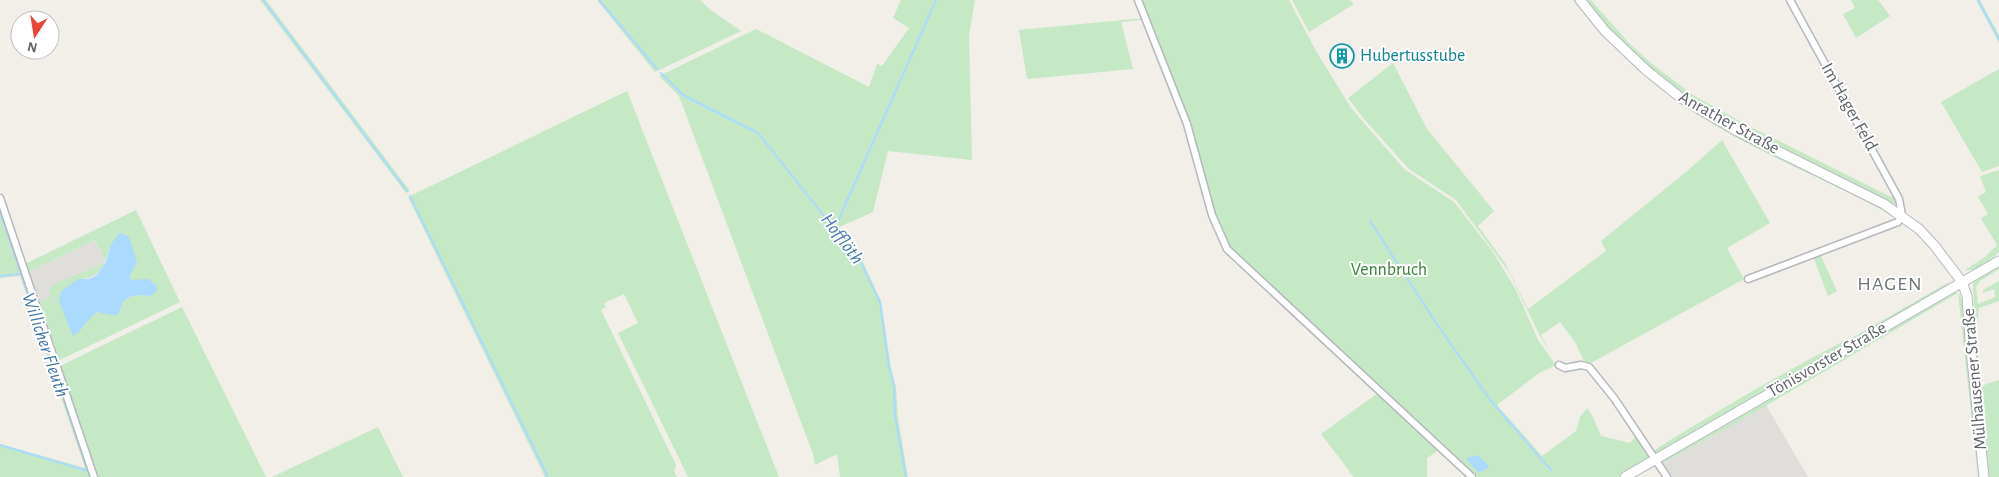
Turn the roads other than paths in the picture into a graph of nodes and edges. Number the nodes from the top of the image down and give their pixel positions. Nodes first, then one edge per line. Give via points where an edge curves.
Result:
1 (1138, 0) edge
2 (1580, 0) edge
3 (1790, 0) edge
4 (0, 198) edge
5 (1902, 215) junction
6 (1999, 261) edge
7 (1748, 279) dead end
8 (1962, 282) junction
9 (1559, 365) dead end
10 (1656, 460) junction
11 (94, 477) edge
12 (1472, 477) edge
13 (1625, 477) edge
14 (1667, 477) edge
15 (1984, 477) edge

1 - 12 street via 1187,124 1212,214 1227,249
2 - 5 main road, Anrather Straße via 1605,31 1681,98 1737,131
3 - 5 street, Im Hager Feld via 1900,199
4 - 11 street
5 - 7 street via 1898,222
5 - 8 main road, Anrather Straße via 1934,244
6 - 8 main road, Tönisvorster Straße
8 - 10 main road, Tönisvorster Straße
8 - 15 main road, Mülhausener Straße via 1968,296
9 - 10 street via 1565,368 1589,366
10 - 13 main road, Tönisvorster Straße
10 - 14 street

